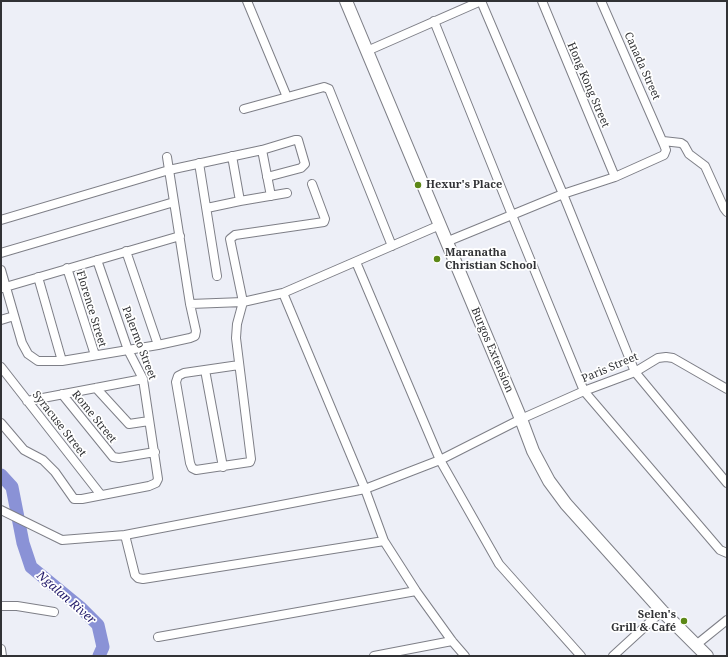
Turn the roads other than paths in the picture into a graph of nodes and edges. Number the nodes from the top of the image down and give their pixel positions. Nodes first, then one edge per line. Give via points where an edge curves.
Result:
1 (247, 1) edge
2 (346, 1) edge
3 (481, 1) edge
4 (542, 1) edge
5 (602, 1) edge
6 (434, 21) junction
7 (367, 51) junction
8 (287, 97) junction
9 (244, 109) dead end
10 (662, 141) junction
11 (262, 150) junction
12 (232, 156) junction
13 (167, 157) dead end
14 (199, 163) junction
15 (170, 170) junction
16 (267, 177) junction
17 (615, 177) junction
18 (312, 184) dead end
19 (287, 193) dead end
20 (563, 194) junction
21 (271, 196) junction
22 (240, 201) junction
23 (174, 202) junction
24 (207, 208) junction
25 (727, 212) edge
26 (512, 215) junction
27 (1, 220) edge
28 (440, 225) junction
29 (180, 236) junction
30 (446, 242) junction
31 (392, 246) junction
32 (126, 251) junction
33 (1, 253) edge
34 (97, 260) junction
35 (356, 262) junction
36 (67, 268) junction
37 (1, 270) edge
38 (217, 276) dead end
39 (38, 277) junction
40 (3, 287) edge
41 (283, 293) junction
42 (242, 302) junction
43 (190, 304) junction
44 (14, 316) junction
45 (1, 320) edge
46 (158, 345) junction
47 (128, 350) junction
48 (95, 355) junction
49 (62, 361) junction
50 (238, 364) junction
51 (1, 368) edge
52 (205, 370) junction
53 (634, 372) junction
54 (143, 379) junction
55 (96, 388) junction
56 (727, 389) edge
57 (584, 391) junction
58 (62, 394) junction
59 (27, 401) junction
60 (521, 419) junction
61 (149, 421) junction
62 (1, 423) edge
63 (155, 452) junction
64 (440, 460) junction
65 (223, 466) junction
66 (727, 483) edge
67 (365, 489) junction
68 (101, 495) junction
69 (1, 510) edge
70 (125, 535) junction
71 (384, 541) junction
72 (727, 553) edge
73 (416, 591) junction
74 (1, 606) edge
75 (662, 611) junction
76 (54, 612) dead end
77 (727, 620) edge
78 (158, 637) dead end
79 (452, 641) junction
80 (696, 645) junction
81 (1, 649) edge
82 (2, 656) edge
83 (374, 656) edge
84 (465, 656) edge
85 (581, 656) edge
86 (613, 656) edge
87 (707, 656) edge

1 - 8 street
2 - 7 main road, Burgos Extension
3 - 6 street
3 - 20 street
4 - 17 street, Hong Kong Street
5 - 10 street, Canada Street
6 - 7 street
6 - 26 street
7 - 28 main road, Burgos Extension
8 - 9 street
8 - 31 street via 324,87 329,89
10 - 17 street via 666,150 664,155
10 - 25 street via 681,143 689,154 705,166
11 - 12 street
11 - 16 street
11 - 16 street via 298,140 305,164 301,168
12 - 14 street
12 - 22 street
13 - 15 street
14 - 15 street
14 - 24 street
15 - 23 street
15 - 27 street
16 - 21 street
17 - 20 street
18 - 42 street via 324,222 235,235 230,239
19 - 21 street
20 - 26 street
20 - 53 street
21 - 22 street
22 - 24 street
23 - 29 street
23 - 33 street
24 - 38 street
26 - 30 street
26 - 57 street
28 - 30 main road, Burgos Extension
28 - 31 street
29 - 32 street
29 - 43 street
30 - 60 main road, Burgos Extension
31 - 35 street
32 - 34 street
32 - 46 street
34 - 36 street
34 - 47 street, Palermo Street
35 - 41 street
35 - 64 street
36 - 39 street
36 - 48 street, Florence Street
37 - 40 street
39 - 40 street
39 - 49 street
40 - 44 street
41 - 42 street
41 - 67 street
42 - 43 street
42 - 50 street via 236,338
43 - 46 street via 195,336
44 - 45 street
44 - 49 street via 28,354 38,361
46 - 47 street
47 - 48 street
47 - 54 street, Palermo Street
48 - 49 street
50 - 52 street
50 - 65 street via 251,459 250,462
51 - 59 street, Syracuse Street
52 - 65 street
52 - 65 street via 184,373 178,376 176,382 190,464 196,470
53 - 56 street, Paris Street via 658,358 673,358
53 - 57 street, Paris Street
53 - 66 street
54 - 55 street
54 - 61 street, Palermo Street
55 - 58 street
55 - 61 street via 129,424
57 - 60 street, Paris Street
57 - 72 street via 720,550
58 - 59 street
58 - 63 street, Rome Street via 113,457
59 - 68 street, Syracuse Street
60 - 64 street, Paris Street
60 - 75 main road, Burgos Extension via 533,451 549,481 566,504
61 - 63 street, Palermo Street
62 - 68 street via 24,450 44,460 74,499
63 - 68 street, Palermo Street via 158,475 156,483
64 - 67 street, Paris Street
64 - 85 street via 499,564
67 - 70 street, Paris Street
67 - 71 street
69 - 70 street, Paris Street via 62,540
70 - 71 street via 135,575 143,579
71 - 73 street
73 - 78 street
73 - 79 street
74 - 76 street
75 - 80 main road, Burgos Extension
75 - 86 street
77 - 80 street
79 - 83 street
79 - 84 street
80 - 87 main road, Burgos Extension
81 - 82 street

